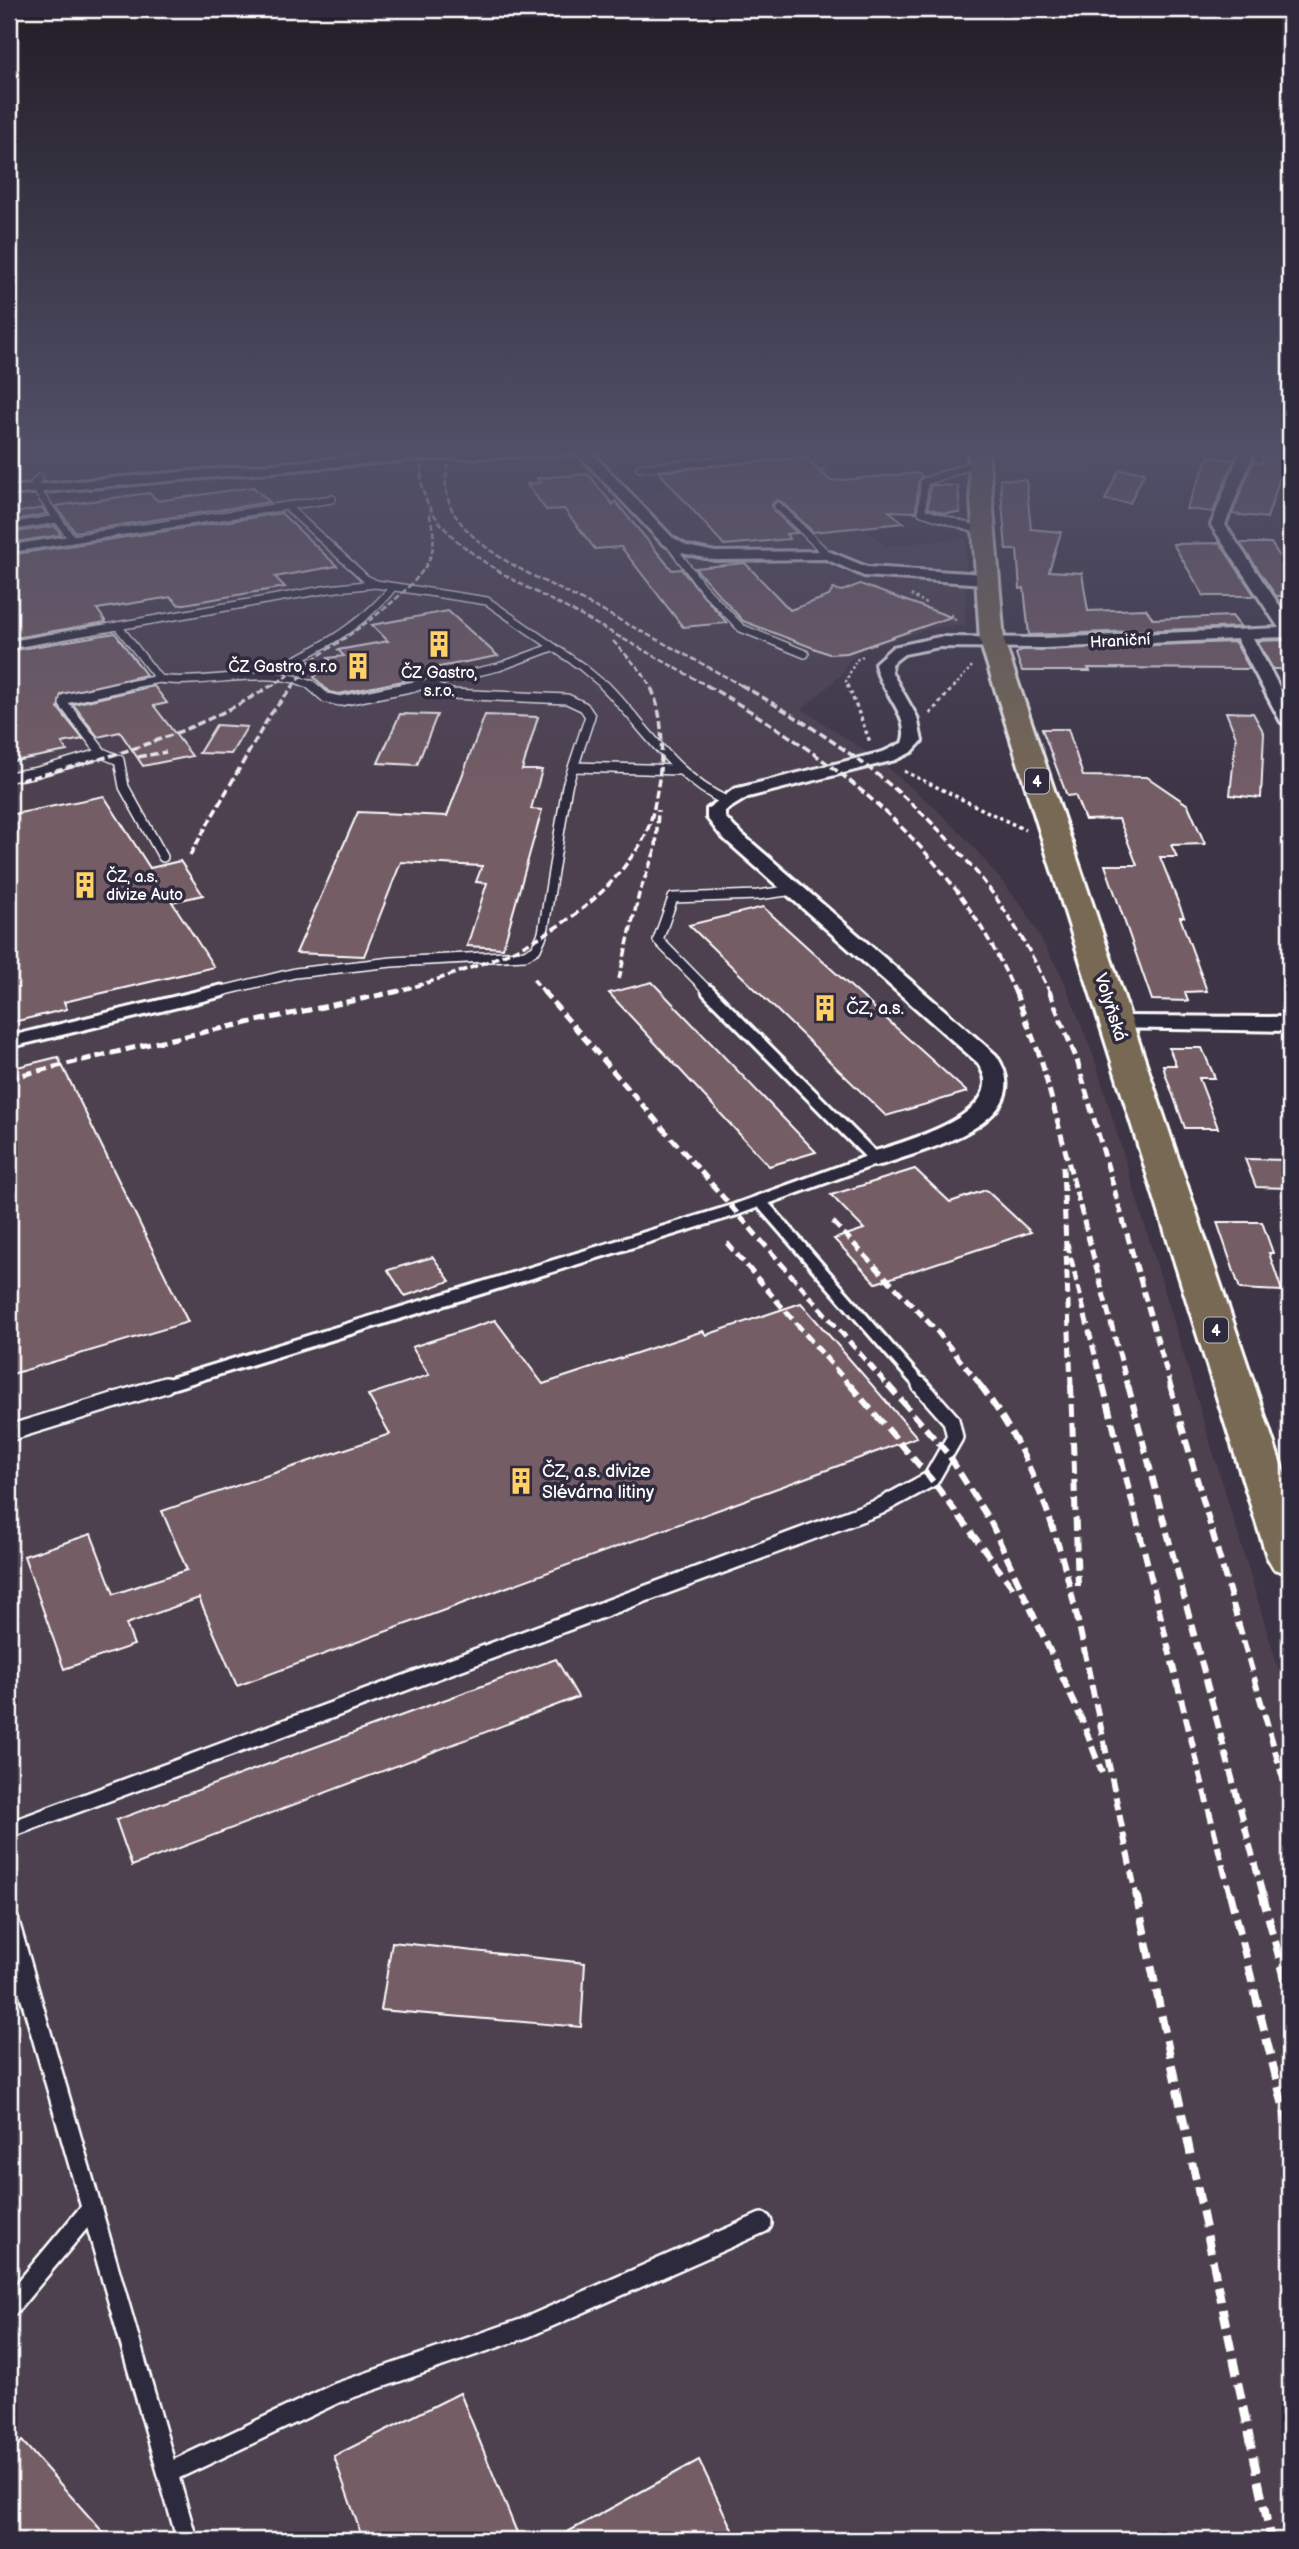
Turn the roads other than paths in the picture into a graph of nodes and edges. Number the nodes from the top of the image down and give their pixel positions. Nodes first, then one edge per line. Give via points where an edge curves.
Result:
1 (354, 568) edge
2 (688, 568) edge
3 (857, 568) edge
4 (986, 568) edge
5 (1247, 568) edge
6 (986, 579) junction
7 (376, 584) junction
8 (393, 587) junction
9 (118, 626) junction
10 (1290, 632) edge
11 (1242, 634) junction
12 (9, 645) edge
13 (550, 648) junction
14 (995, 653) junction
15 (806, 654) dead end
16 (266, 674) junction
17 (159, 679) junction
18 (424, 684) junction
19 (1290, 722) edge
20 (102, 752) junction
21 (574, 767) junction
22 (680, 770) junction
23 (9, 777) edge
24 (726, 801) junction
25 (163, 857) dead end
26 (794, 890) junction
27 (1116, 1023) junction
28 (1290, 1024) edge
29 (9, 1042) edge
30 (875, 1159) junction
31 (760, 1201) junction
32 (9, 1433) edge
33 (1290, 1557) edge
34 (9, 1830) edge
35 (9, 1922) edge
36 (91, 2209) junction
37 (762, 2223) dead end
38 (9, 2307) edge
39 (168, 2473) junction
40 (187, 2540) edge

1 - 7 lane
2 - 15 lane via 741,628
3 - 6 street
4 - 6 main road, Volyňská / 4
5 - 10 street
6 - 14 main road, Volyňská / 4
7 - 8 lane
7 - 9 lane
8 - 13 lane via 488,601
8 - 16 lane via 386,598 333,639
9 - 12 lane
9 - 17 lane
10 - 11 street, Hraniční
11 - 14 street, Hraniční via 1044,643
11 - 19 street
13 - 18 lane via 499,667
13 - 22 lane via 600,681
14 - 24 street via 921,644 899,650 883,663 914,730 907,747
14 - 27 main road, Volyňská / 4
16 - 17 lane via 179,682
16 - 18 lane via 298,679 326,698 340,701
17 - 20 lane via 65,699 64,704
18 - 21 lane via 451,694 567,699 584,706 590,716
20 - 23 lane
20 - 25 lane via 118,760 124,787
21 - 22 lane
21 - 29 lane via 543,933 536,949 525,955 295,973
22 - 24 lane via 711,796
24 - 26 street via 716,810 716,818
26 - 30 street via 988,1060 996,1074 994,1098 971,1120
26 - 30 lane via 673,898 658,940
27 - 28 street
27 - 33 main road, Volyňská / 4
30 - 31 lane
31 - 32 lane
31 - 34 lane via 951,1420 955,1437 931,1479 879,1507
35 - 36 lane
36 - 38 lane
36 - 39 lane
37 - 39 lane via 525,2328 337,2393
39 - 40 lane

